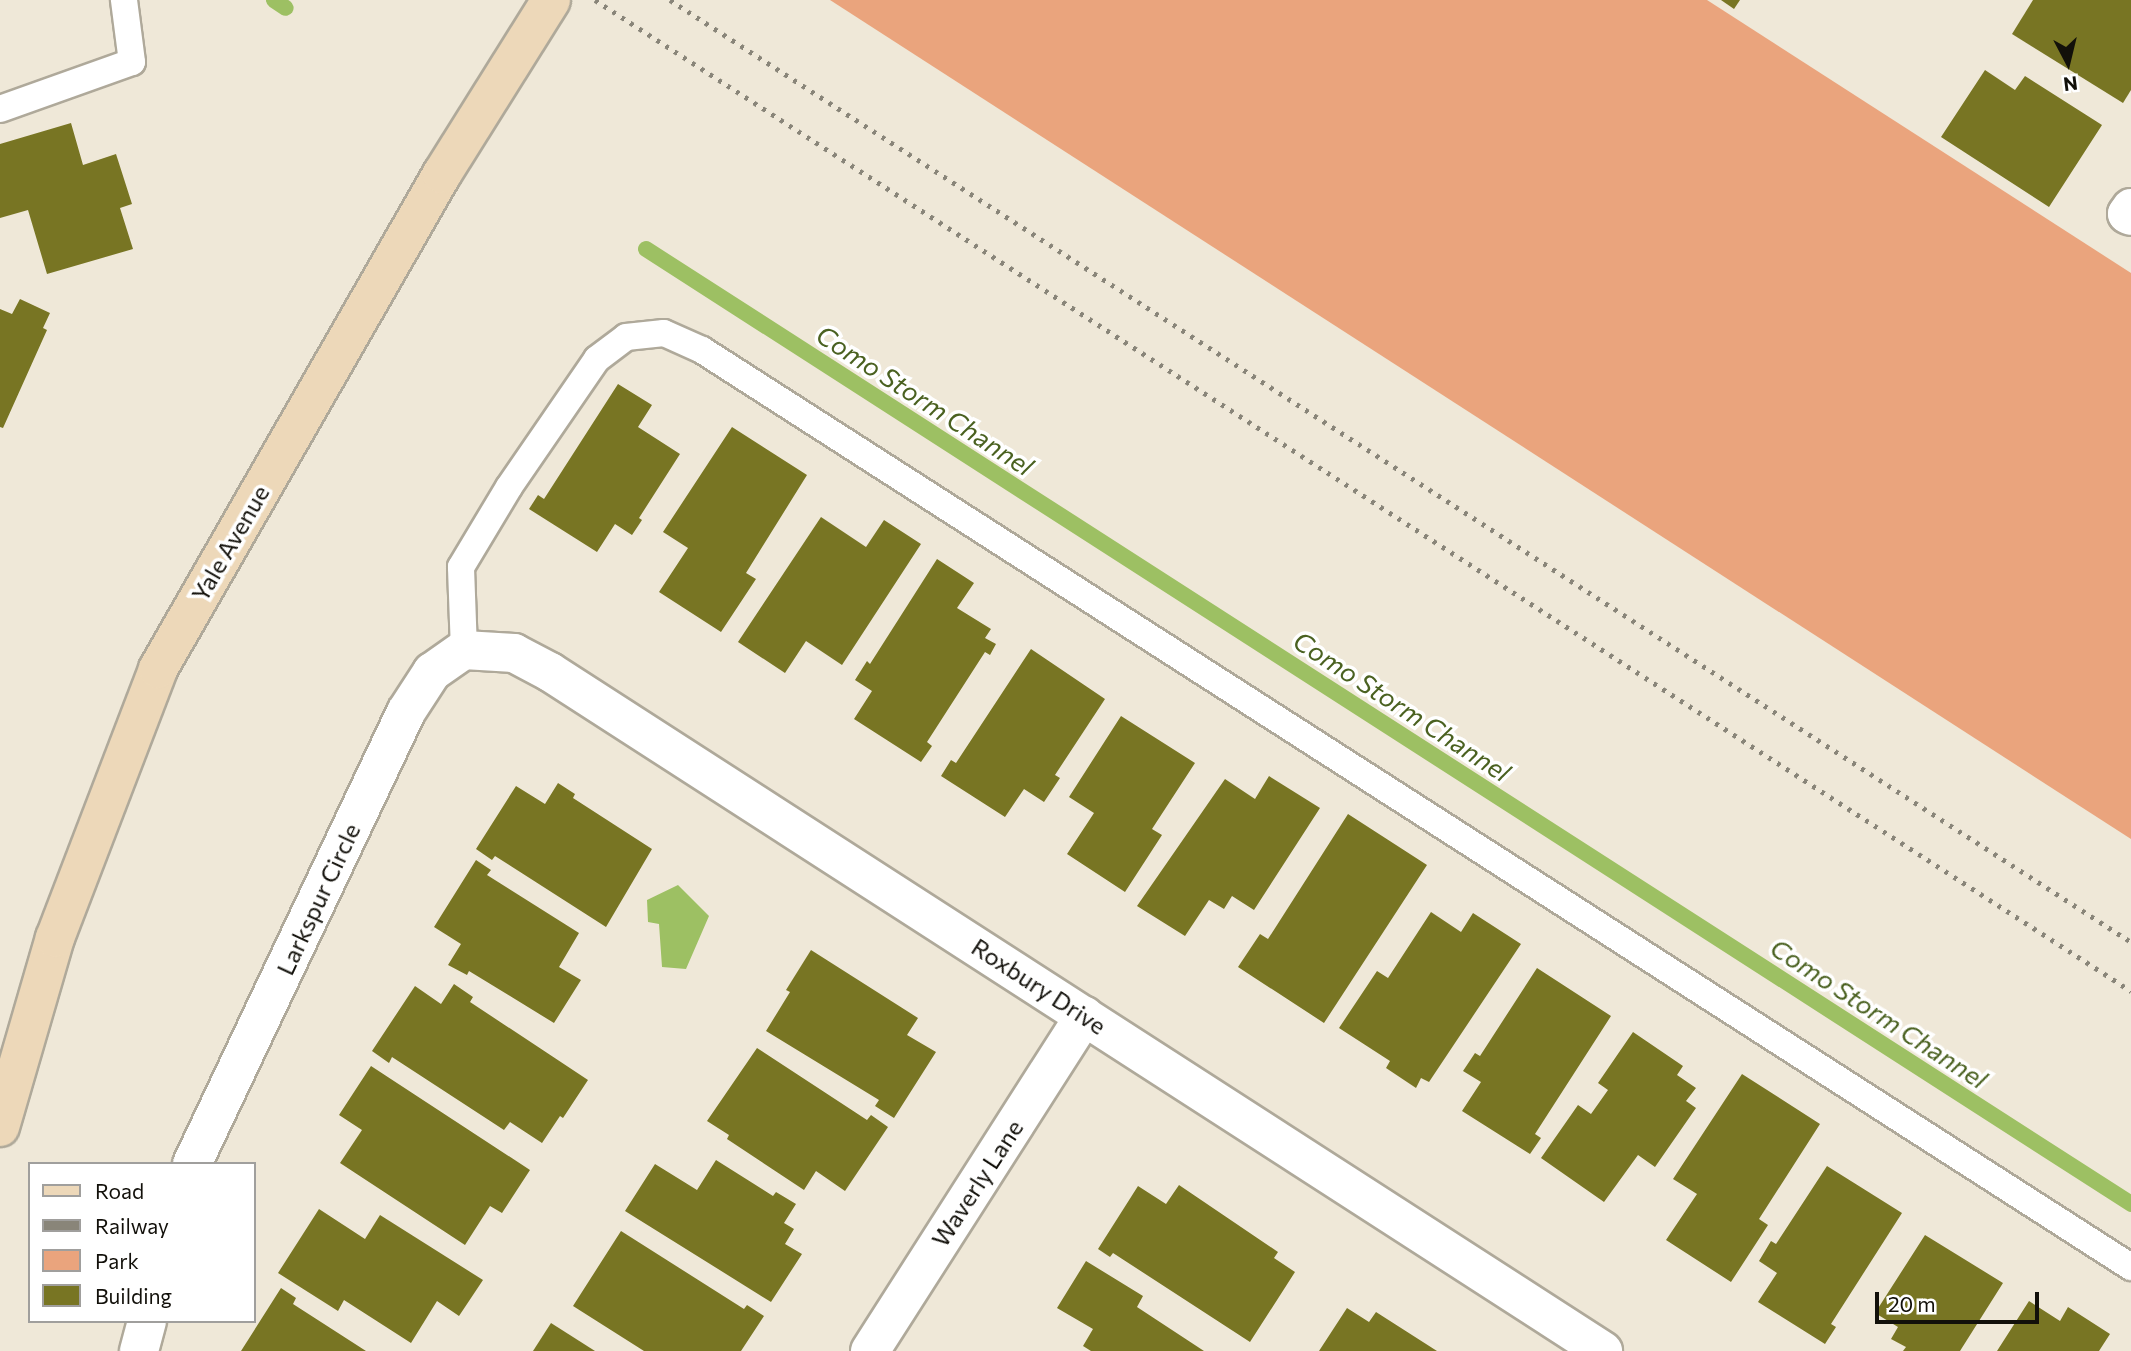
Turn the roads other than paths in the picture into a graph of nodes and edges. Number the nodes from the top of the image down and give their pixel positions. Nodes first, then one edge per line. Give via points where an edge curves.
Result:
1 (124, 0) edge
2 (551, 0) edge
3 (0, 109) edge
4 (2131, 208) edge
5 (2131, 216) edge
6 (464, 650) junction
7 (1084, 1016) junction
8 (0, 1128) edge
9 (193, 1162) edge
10 (2131, 1267) edge
11 (146, 1323) edge
12 (139, 1351) edge
13 (870, 1351) edge
14 (1603, 1351) edge

1 - 3 lane via 132,62
2 - 8 main road, Yale Avenue via 442,174 158,669 55,938
4 - 5 street via 2127,214
6 - 7 street, Roxbury Drive via 514,653 550,672
6 - 9 street, Larkspur Circle via 432,672 406,712
6 - 10 lane via 461,567 509,487 597,359 626,337 664,333 702,350
7 - 13 street, Waverly Lane
7 - 14 street, Roxbury Drive
11 - 12 street

